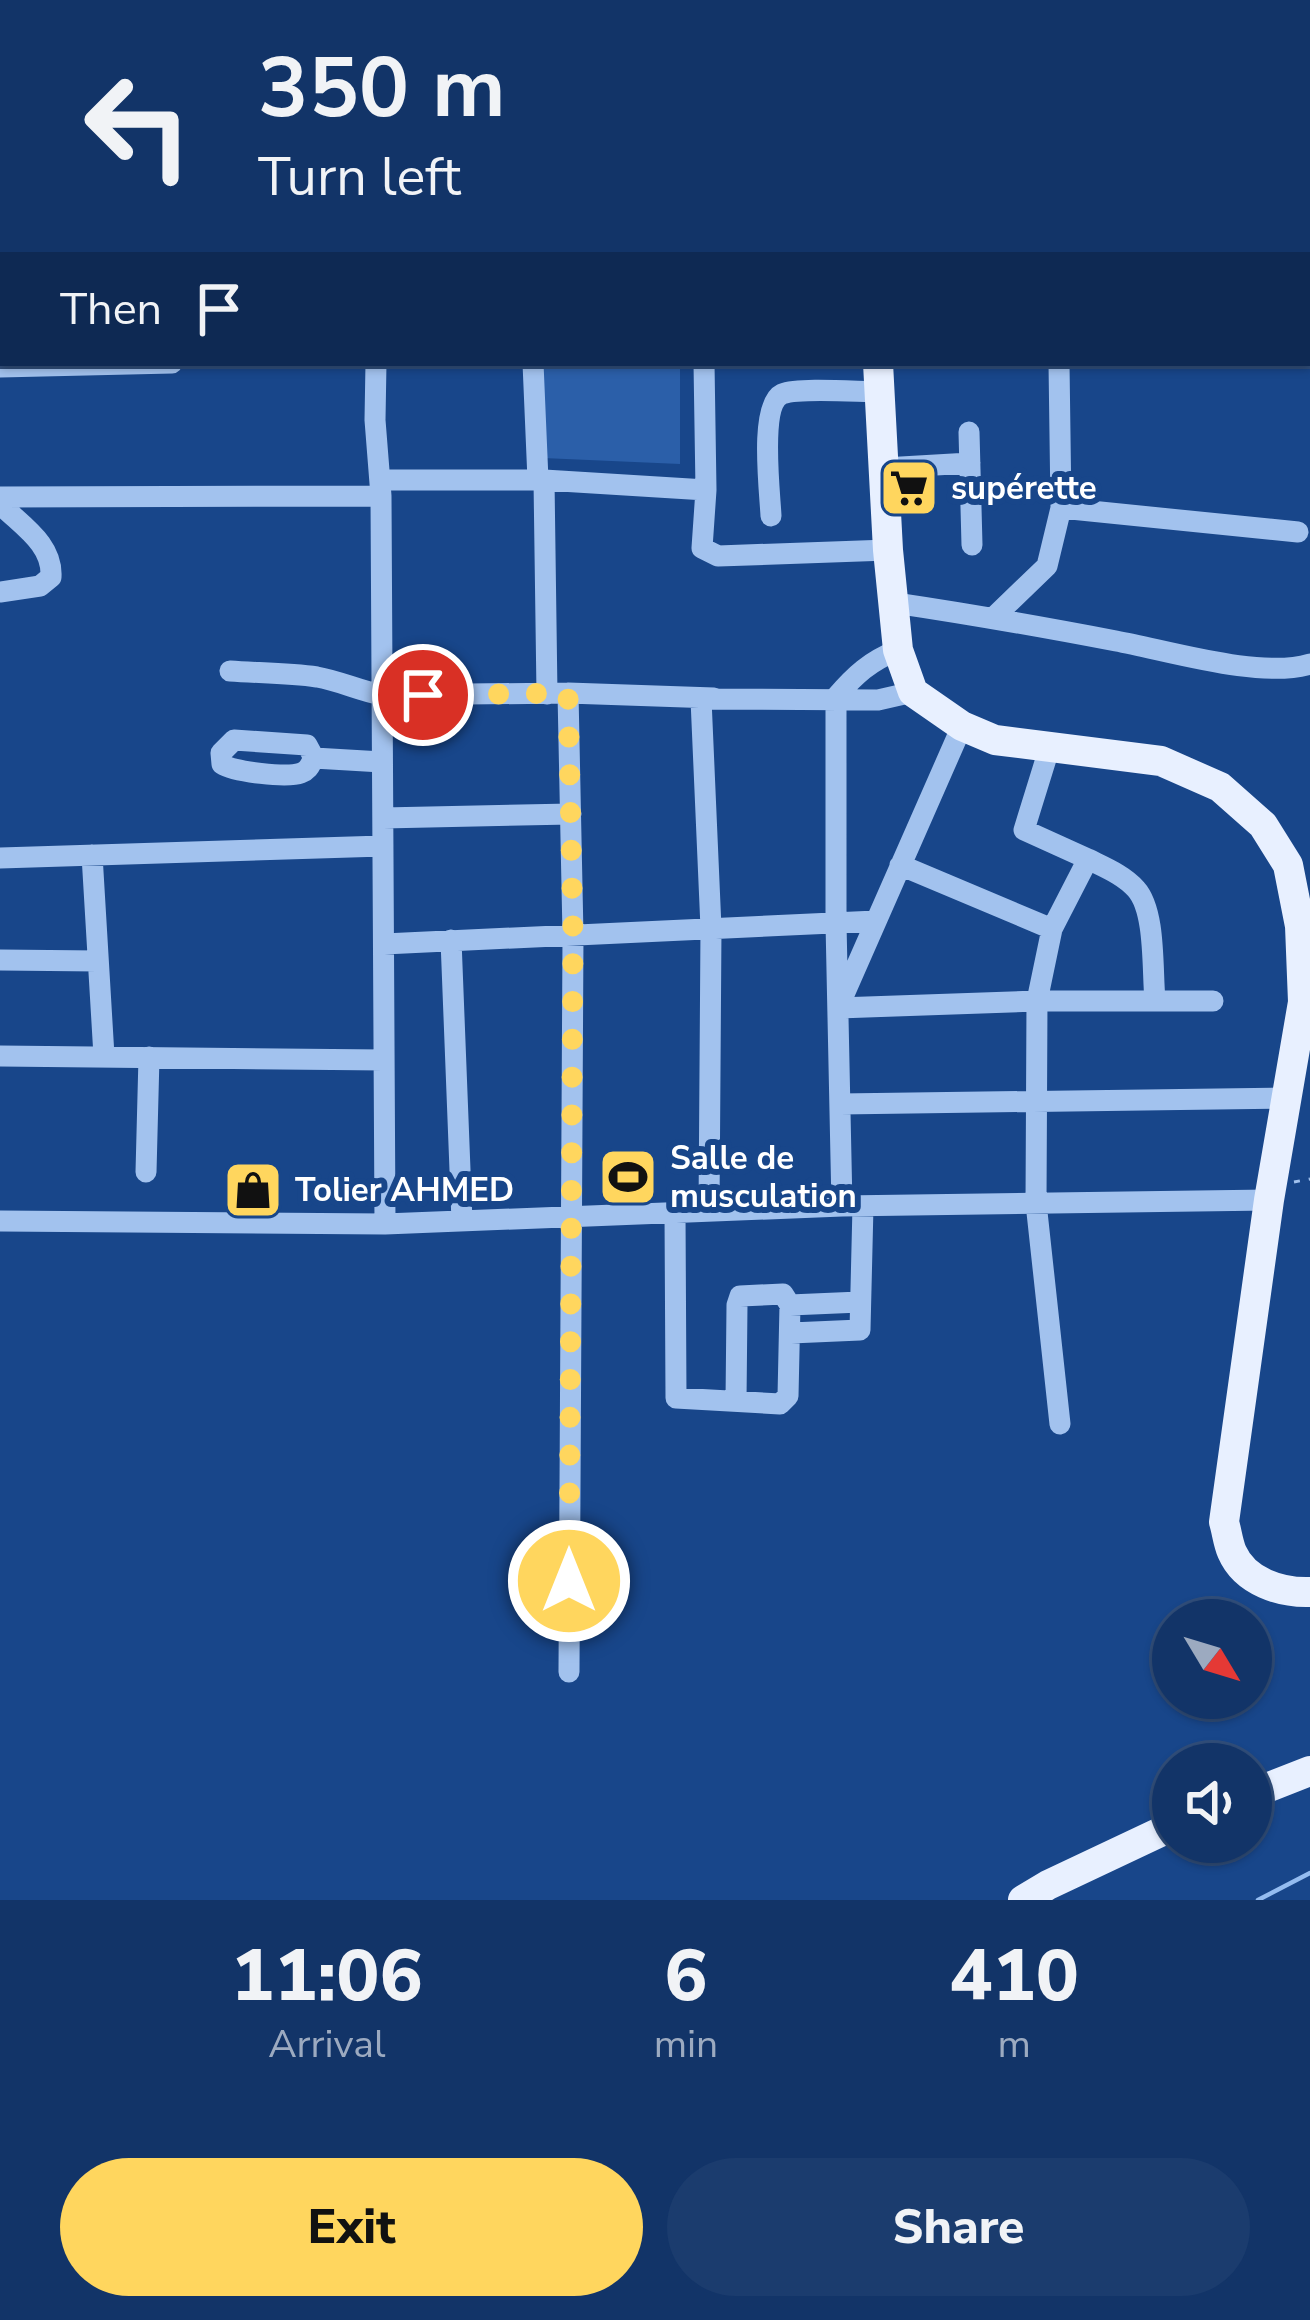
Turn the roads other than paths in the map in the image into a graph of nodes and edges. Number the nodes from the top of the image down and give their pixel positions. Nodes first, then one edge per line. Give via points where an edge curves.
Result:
1 (34, 366) edge
2 (376, 366) edge
3 (532, 366) edge
4 (704, 366) edge
5 (1059, 366) edge
6 (0, 367) edge
7 (879, 378) edge
8 (969, 432) dead end
9 (970, 463) junction
10 (884, 468) junction
11 (542, 480) junction
12 (380, 488) junction
13 (706, 490) junction
14 (0, 501) edge
15 (1061, 508) junction
16 (771, 517) dead end
17 (1298, 532) dead end
18 (972, 545) dead end
19 (888, 550) junction
20 (0, 592) edge
21 (895, 603) junction
22 (993, 618) junction
23 (898, 650) junction
24 (1310, 664) edge
25 (230, 671) dead end
26 (913, 692) junction
27 (558, 693) junction
28 (382, 695) junction
29 (715, 698) junction
30 (836, 698) junction
31 (962, 726) junction
32 (1051, 746) junction
33 (314, 758) dead end
34 (382, 762) junction
35 (571, 814) junction
36 (383, 818) junction
37 (383, 847) junction
38 (92, 855) junction
39 (0, 857) edge
40 (1088, 859) junction
41 (900, 865) junction
42 (876, 921) junction
43 (836, 923) junction
44 (711, 928) junction
45 (1052, 929) junction
46 (573, 935) junction
47 (452, 940) junction
48 (384, 944) junction
49 (0, 960) edge
50 (98, 962) junction
51 (1155, 1000) junction
52 (1213, 1000) dead end
53 (1037, 1001) junction
54 (838, 1008) junction
55 (0, 1056) edge
56 (104, 1056) junction
57 (149, 1057) junction
58 (384, 1060) junction
59 (1285, 1098) junction
60 (1037, 1102) junction
61 (840, 1104) junction
62 (146, 1172) dead end
63 (1269, 1200) junction
64 (1036, 1203) junction
65 (852, 1206) junction
66 (709, 1211) junction
67 (675, 1212) junction
68 (572, 1216) junction
69 (0, 1221) edge
70 (462, 1221) junction
71 (385, 1223) junction
72 (860, 1302) junction
73 (790, 1305) junction
74 (791, 1333) junction
75 (736, 1401) junction
76 (1060, 1424) dead end
77 (1310, 1592) edge
78 (569, 1672) dead end
79 (1310, 1771) edge
80 (1272, 1786) edge
81 (1152, 1836) edge
82 (1023, 1900) edge

1 - 6 street
2 - 12 street
3 - 11 street
4 - 13 street
5 - 15 street
7 - 10 main road
7 - 16 street via 773,402
8 - 9 street
9 - 10 street
9 - 18 street
10 - 19 main road
11 - 12 street
11 - 13 street
11 - 27 street
12 - 14 street
12 - 28 street
13 - 19 street via 702,548 718,556
14 - 20 street via 52,562 40,586
15 - 17 street
15 - 22 street via 1047,566
19 - 21 main road
21 - 22 street
21 - 23 main road
22 - 24 street via 1238,664
23 - 26 main road
23 - 30 street via 859,671
25 - 28 street via 313,676
26 - 30 street
26 - 31 main road
27 - 28 street
27 - 29 street
27 - 35 street
28 - 34 street
29 - 30 street
29 - 44 street via 701,699
30 - 43 street
31 - 32 main road via 995,740
31 - 41 street
32 - 40 street via 1024,830
32 - 59 main road via 1161,761 1220,787 1264,825 1288,865 1300,926 1303,1002
33 - 34 street
34 - 36 street
35 - 36 street
35 - 46 street
36 - 37 street
37 - 38 street
37 - 48 street
38 - 39 street
38 - 50 street
40 - 45 street
40 - 51 street via 1139,890 1152,924
41 - 42 street
41 - 45 street
42 - 43 street
42 - 54 street
43 - 44 street
43 - 54 street
44 - 46 street
44 - 66 street
45 - 53 street
46 - 47 street
46 - 68 street
47 - 48 street
47 - 70 street
48 - 58 street
49 - 50 street
50 - 56 street
51 - 52 street
51 - 53 street
53 - 54 street
53 - 60 street
54 - 61 street
55 - 56 street
56 - 57 street
57 - 58 street
57 - 62 street
58 - 71 street
59 - 60 street
59 - 63 main road
60 - 61 street
60 - 64 street
61 - 65 street
63 - 64 street
63 - 77 main road via 1224,1522 1233,1557 1257,1580 1286,1593
64 - 65 street
64 - 76 street
65 - 66 street
65 - 72 street
66 - 67 street
67 - 68 street
67 - 75 street via 676,1398
68 - 70 street
68 - 78 street
69 - 71 street
70 - 71 street
72 - 73 street
72 - 74 street via 860,1330
73 - 74 street
73 - 75 street via 783,1294 740,1296
74 - 75 street via 788,1396 780,1404
79 - 80 main road
81 - 82 main road

